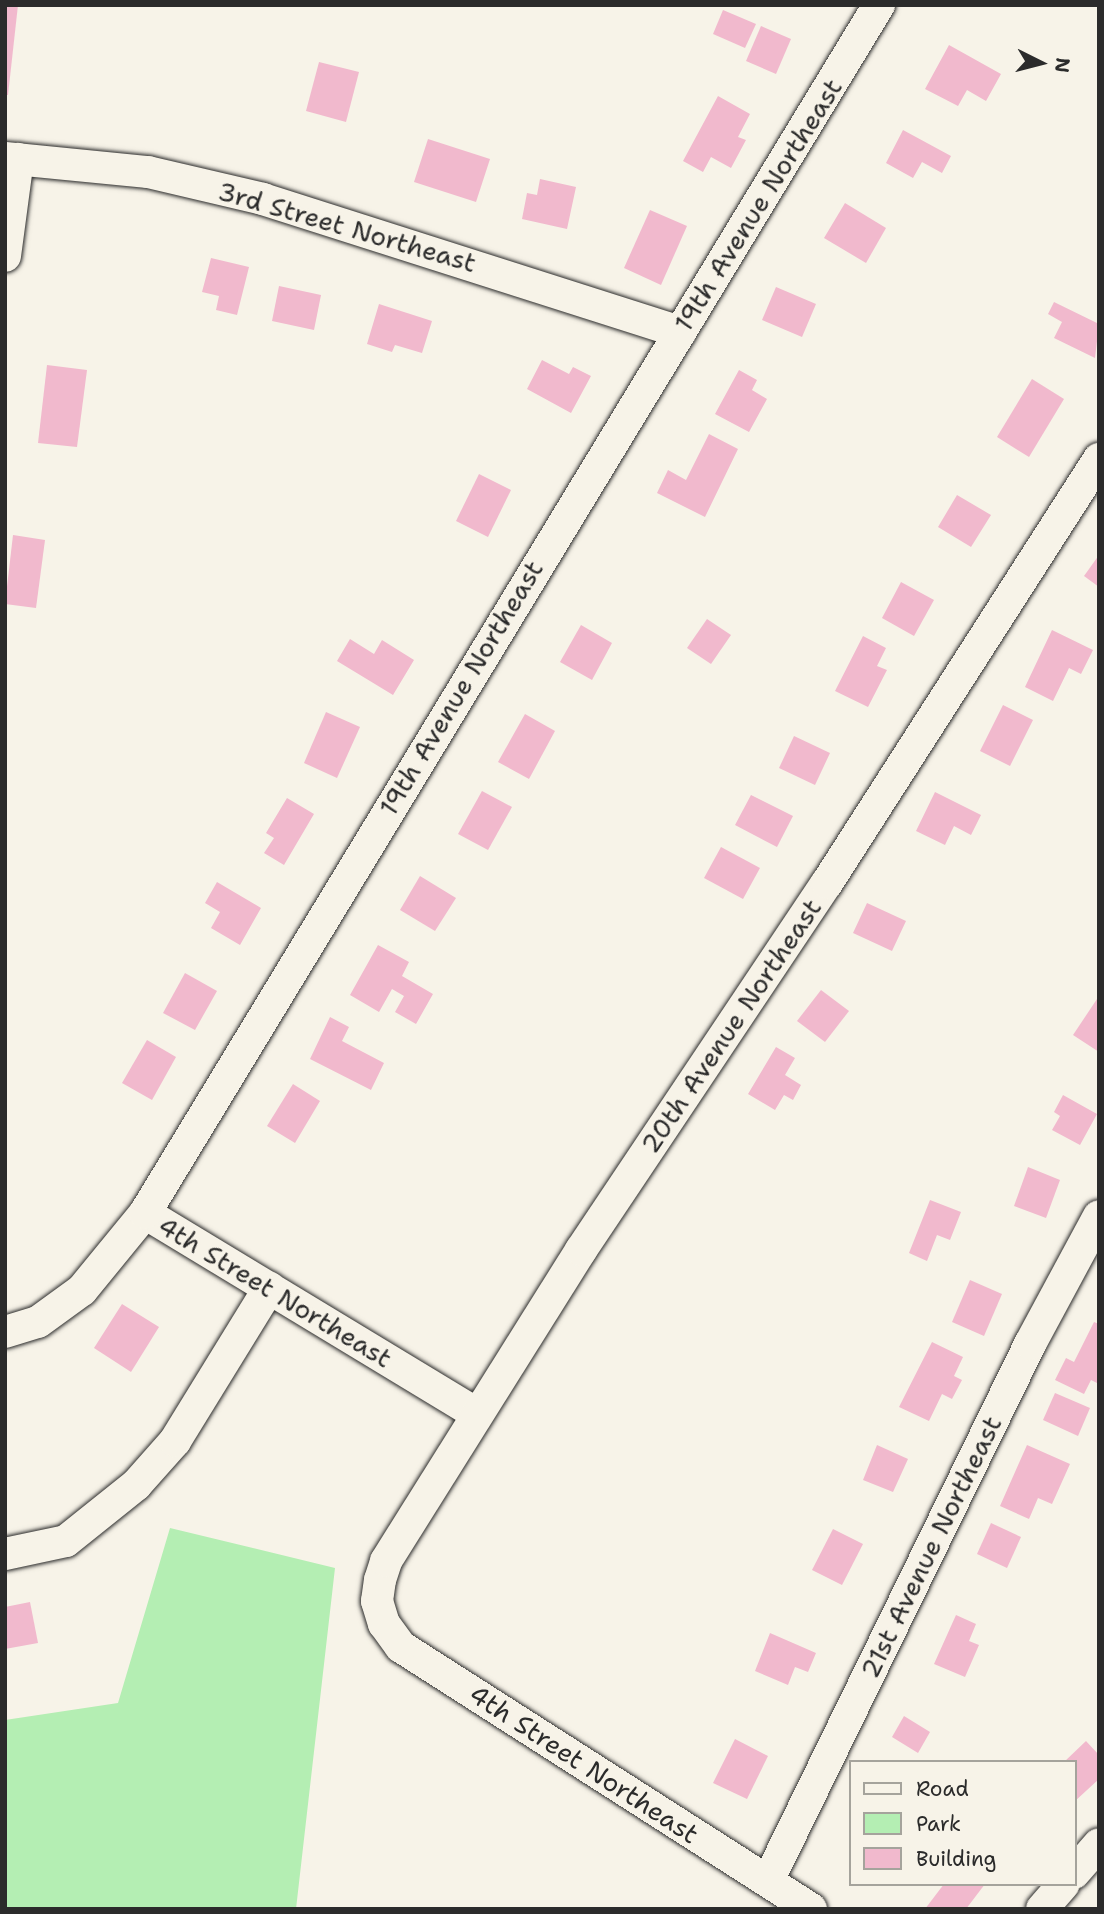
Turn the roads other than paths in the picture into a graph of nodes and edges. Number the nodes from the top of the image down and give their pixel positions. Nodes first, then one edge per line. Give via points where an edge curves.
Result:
1 (879, 5) edge
2 (11, 158) edge
3 (5, 256) edge
4 (680, 332) junction
5 (1099, 458) edge
6 (145, 1213) junction
7 (1099, 1216) edge
8 (269, 1287) junction
9 (5, 1332) edge
10 (477, 1414) junction
11 (5, 1554) edge
12 (377, 1601) joint
13 (1099, 1844) edge
14 (1076, 1870) edge
15 (768, 1881) junction
16 (1062, 1886) edge
17 (811, 1909) edge
18 (1042, 1909) edge

1 - 4 street, 19th Avenue Northeast
2 - 3 street
2 - 4 street, 3rd Street Northeast via 148,172 263,199
4 - 6 street, 19th Avenue Northeast
5 - 10 street, 20th Avenue Northeast
6 - 8 street, 4th Street Northeast
6 - 9 street, 19th Avenue Northeast via 82,1290 38,1322
7 - 15 street, 21st Avenue Northeast via 1030,1344
8 - 10 street, 4th Street Northeast
8 - 11 street via 175,1441 136,1485 66,1541
10 - 12 street, 20th Avenue Northeast via 386,1561
12 - 15 street, 4th Street Northeast via 384,1624 401,1647
13 - 14 street
15 - 17 street, 4th Street Northeast
16 - 18 street

